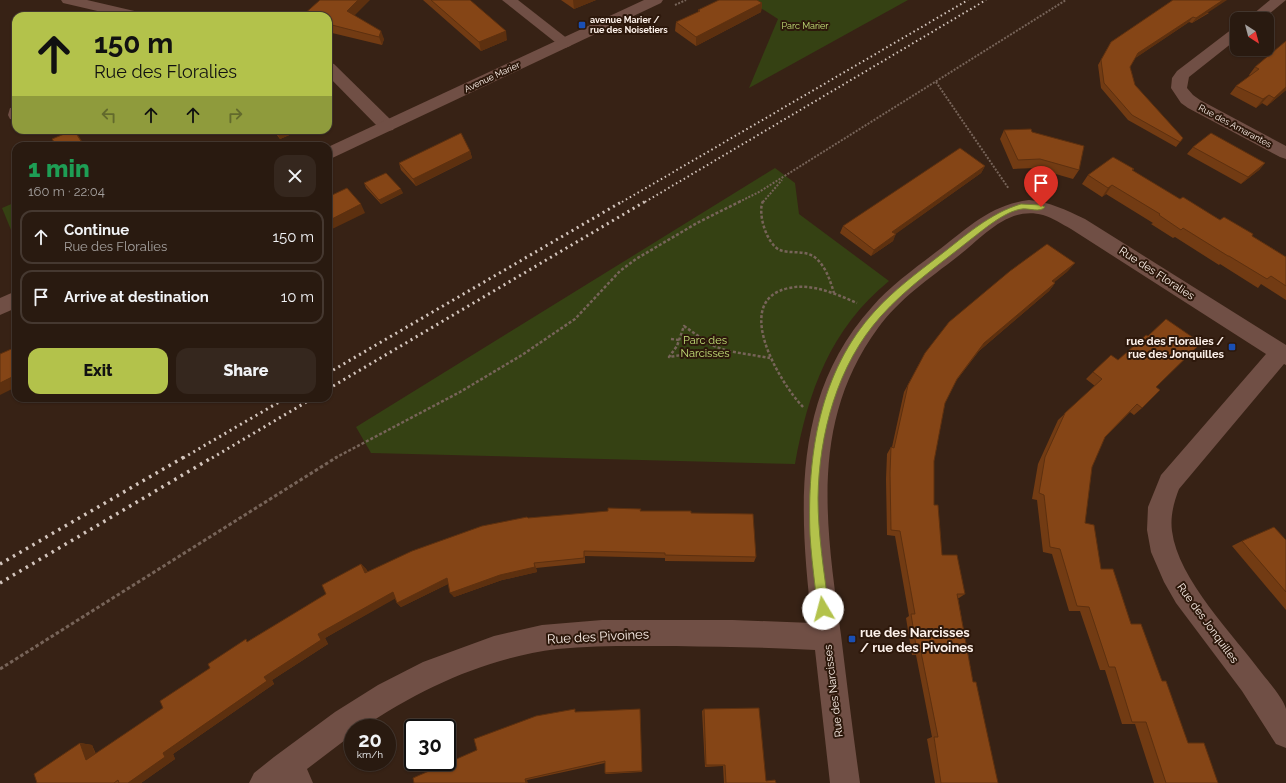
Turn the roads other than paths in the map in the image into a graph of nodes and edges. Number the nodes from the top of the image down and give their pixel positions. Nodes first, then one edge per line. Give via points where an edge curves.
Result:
1 (68, 0) edge
2 (509, 0) edge
3 (656, 0) edge
4 (1279, 0) edge
5 (120, 12) edge
6 (1263, 12) edge
7 (1230, 37) edge
8 (565, 43) junction
9 (332, 71) edge
10 (387, 126) junction
11 (332, 152) edge
12 (1286, 153) edge
13 (1017, 200) joint
14 (12, 301) edge
15 (0, 307) edge
16 (1283, 355) edge
17 (827, 637) junction
18 (1286, 734) edge
19 (293, 774) edge
20 (264, 783) edge
21 (845, 783) edge

1 - 5 street
2 - 8 street
3 - 8 street, Avenue Marier
4 - 6 street
7 - 12 street, Rue des Amarantes via 1183,74 1179,88 1194,104
8 - 10 street, Avenue Marier
9 - 10 street
10 - 11 street, Avenue Marier
13 - 16 street, Rue des Floralies via 1060,214 1078,224
13 - 17 street, Rue des Narcisses via 895,297 870,323 842,367 829,400 820,434 814,479 816,545
14 - 15 street
16 - 18 street, Rue des Jonquilles via 1169,483 1162,497 1158,515 1160,534 1173,575
17 - 19 street, Rue des Pivoines via 643,632 573,635 527,642 466,659 432,673 377,702
17 - 21 street, Rue des Narcisses
19 - 20 street, Rue des Pivoines

